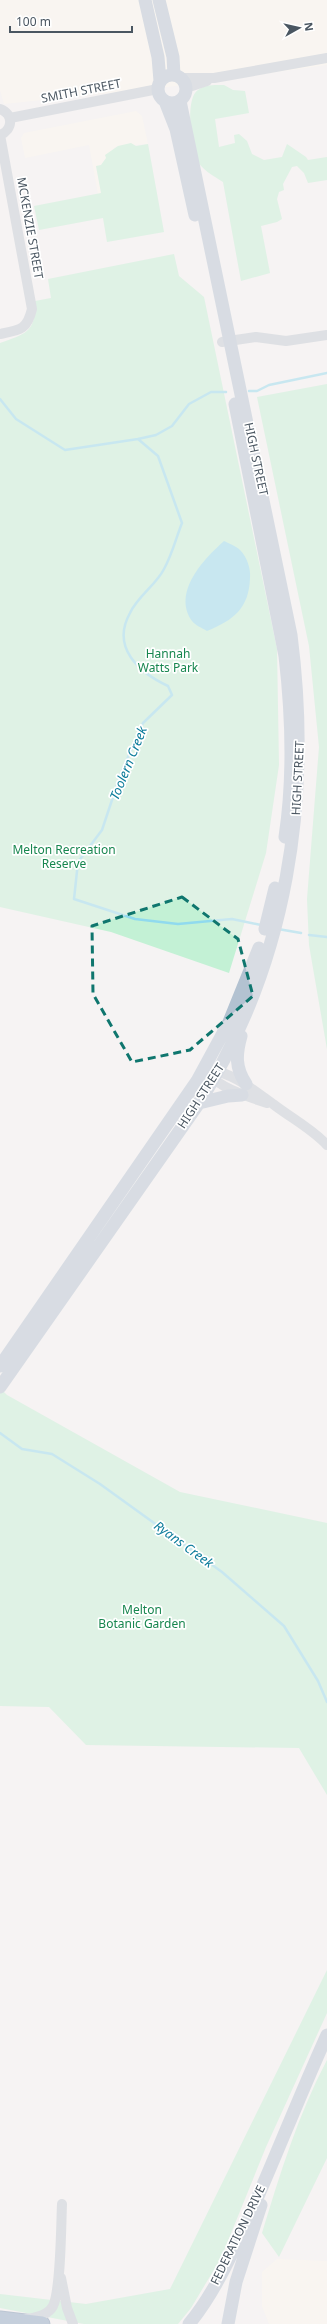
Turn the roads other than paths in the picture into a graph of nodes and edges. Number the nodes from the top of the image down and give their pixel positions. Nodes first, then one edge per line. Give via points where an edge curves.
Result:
1 (145, 0) edge
2 (159, 0) edge
3 (327, 58) edge
4 (181, 80) junction
5 (159, 85) junction
6 (164, 101) junction
7 (180, 101) junction
8 (0, 109) edge
9 (10, 118) junction
10 (0, 135) edge
11 (0, 334) edge
12 (327, 335) edge
13 (226, 342) junction
14 (268, 933) junction
15 (254, 990) junction
16 (204, 1069) junction
17 (216, 1075) junction
18 (244, 1090) junction
19 (199, 1102) junction
20 (327, 1145) edge
21 (0, 1366) edge
22 (3, 1378) edge
23 (327, 2034) edge
24 (273, 2165) junction
25 (62, 2204) dead end
26 (59, 2266) junction
27 (0, 2319) edge
28 (15, 2321) junction
29 (42, 2324) edge
30 (73, 2324) edge
31 (189, 2324) edge
32 (228, 2324) edge

1 - 5 main road via 158,56
2 - 4 main road
3 - 4 street via 214,78
4 - 5 main road via 166,76
4 - 7 main road via 185,95
5 - 6 main road via 159,94
5 - 9 street, SMITH STREET
6 - 7 main road
6 - 13 main road, HIGH STREET via 176,129
7 - 13 main road, HIGH STREET
8 - 9 street via 6,111
9 - 10 street via 9,129
10 - 11 street, MCKENZIE STREET via 32,308 26,325 20,330
12 - 13 street via 286,341 256,337
13 - 14 main road, HIGH STREET via 286,605 298,684 300,742 296,816 290,863
14 - 15 main road, HIGH STREET
14 - 16 main road, HIGH STREET via 232,1015
15 - 17 main road, HIGH STREET
15 - 18 main road via 237,1054 238,1070
16 - 17 street
16 - 21 main road, HIGH STREET via 175,1115
17 - 18 street
17 - 19 main road, HIGH STREET
18 - 19 main road
18 - 20 street via 316,1133
19 - 22 main road, HIGH STREET
23 - 24 main road, FEDERATION DRIVE
24 - 31 main road, FEDERATION DRIVE via 231,2256
24 - 32 main road, FEDERATION DRIVE via 254,2232 236,2282
25 - 26 street
26 - 28 street via 54,2305 48,2313
26 - 30 street via 65,2303
27 - 28 highway
28 - 29 highway

